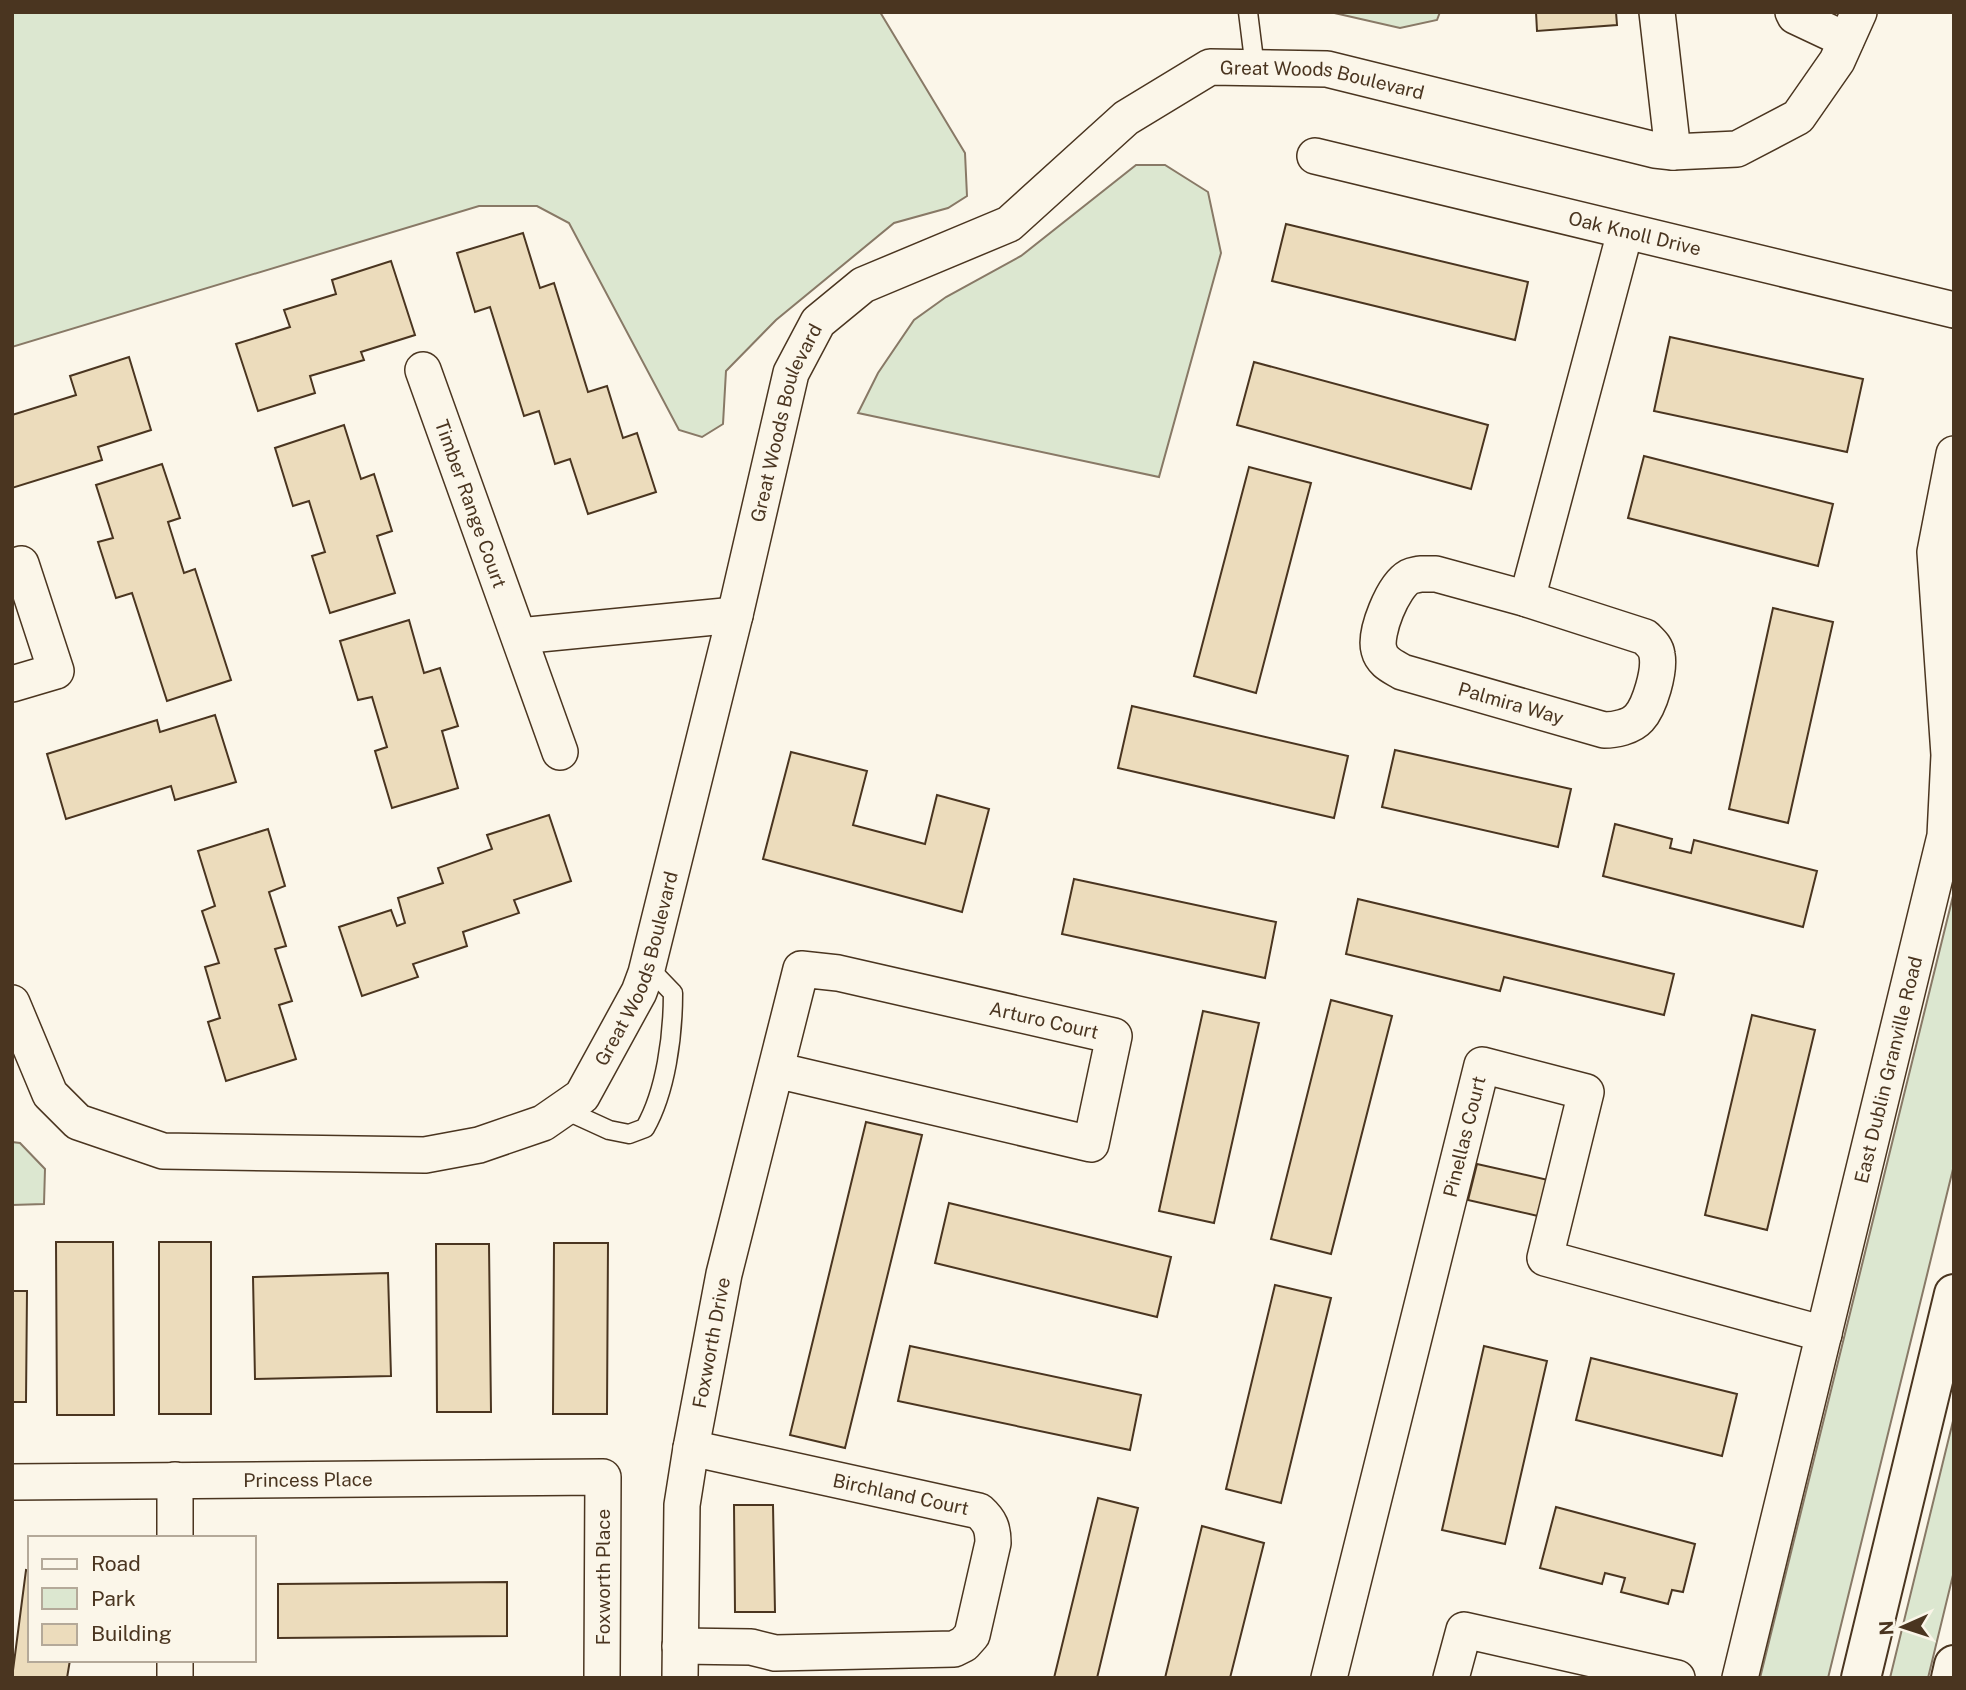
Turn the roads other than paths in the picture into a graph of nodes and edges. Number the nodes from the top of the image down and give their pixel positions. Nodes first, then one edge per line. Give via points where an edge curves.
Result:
1 (1248, 12) edge
2 (1657, 12) edge
3 (1793, 12) edge
4 (1853, 26) edge
5 (1255, 68) junction
6 (1673, 152) junction
7 (1315, 156) dead end
8 (1625, 232) junction
9 (1954, 310) edge
10 (423, 370) dead end
11 (1954, 454) edge
12 (12, 567) edge
13 (1527, 599) junction
14 (735, 615) junction
15 (519, 636) junction
16 (12, 684) edge
17 (560, 752) dead end
18 (647, 967) junction
19 (12, 1003) edge
20 (790, 1013) joint
21 (23, 1058) edge
22 (776, 1070) junction
23 (563, 1110) junction
24 (1954, 1294) edge
25 (1824, 1334) junction
26 (691, 1448) junction
27 (603, 1476) joint
28 (175, 1480) junction
29 (12, 1482) edge
30 (175, 1536) edge
31 (680, 1662) edge
32 (1954, 1665) edge
33 (602, 1678) edge
34 (1329, 1678) edge
35 (1451, 1678) edge
36 (1677, 1678) edge
37 (1740, 1678) edge
38 (1861, 1678) edge
39 (1951, 1678) edge

1 - 5 lane
2 - 6 street
3 - 4 street
4 - 6 street, Great Woods Boulevard via 1837,61 1798,117 1737,149
5 - 6 street, Great Woods Boulevard via 1327,69
5 - 14 street, Great Woods Boulevard via 1210,67 1126,118 1009,224 863,285 818,322 792,373
7 - 8 street, Oak Knoll Drive
8 - 9 street, Oak Knoll Drive
8 - 13 street
10 - 15 street, Timber Range Court
11 - 25 street, East Dublin Granville Road via 1935,552 1949,755 1945,836
12 - 16 street via 21,564 56,671
13 - 13 street, Palmira Way via 1436,574 1408,577 1389,603 1379,649 1386,663 1402,671 1604,730 1618,730 1638,720 1651,698 1658,657 1654,645 1646,638
14 - 15 street
14 - 18 street, Great Woods Boulevard
15 - 17 street, Timber Range Court
18 - 23 street, Great Woods Boulevard via 639,992 591,1081 582,1096
18 - 23 lane via 673,993 673,1020 657,1106 645,1128 629,1134 609,1130
19 - 21 street, Great Woods Boulevard
20 - 22 street, Foxworth Drive
20 - 22 street, Arturo Court via 802,969 838,973 1114,1036 1091,1144
21 - 23 street, Great Woods Boulevard via 78,1122 163,1151 425,1155 479,1145 543,1123
22 - 26 street, Foxworth Drive via 724,1274
24 - 38 main road
25 - 34 street, Pinellas Court via 1545,1258 1586,1092 1482,1065
25 - 37 street, East Dublin Granville Road
26 - 31 street, Foxworth Drive via 682,1505
26 - 31 street, Birchland Court via 979,1511 993,1530 993,1543 972,1635 954,1649 775,1653 751,1647
27 - 28 street, Princess Place
27 - 33 street, Foxworth Place
28 - 29 street, Princess Place
28 - 30 street
32 - 39 main road
35 - 36 street via 1464,1630

